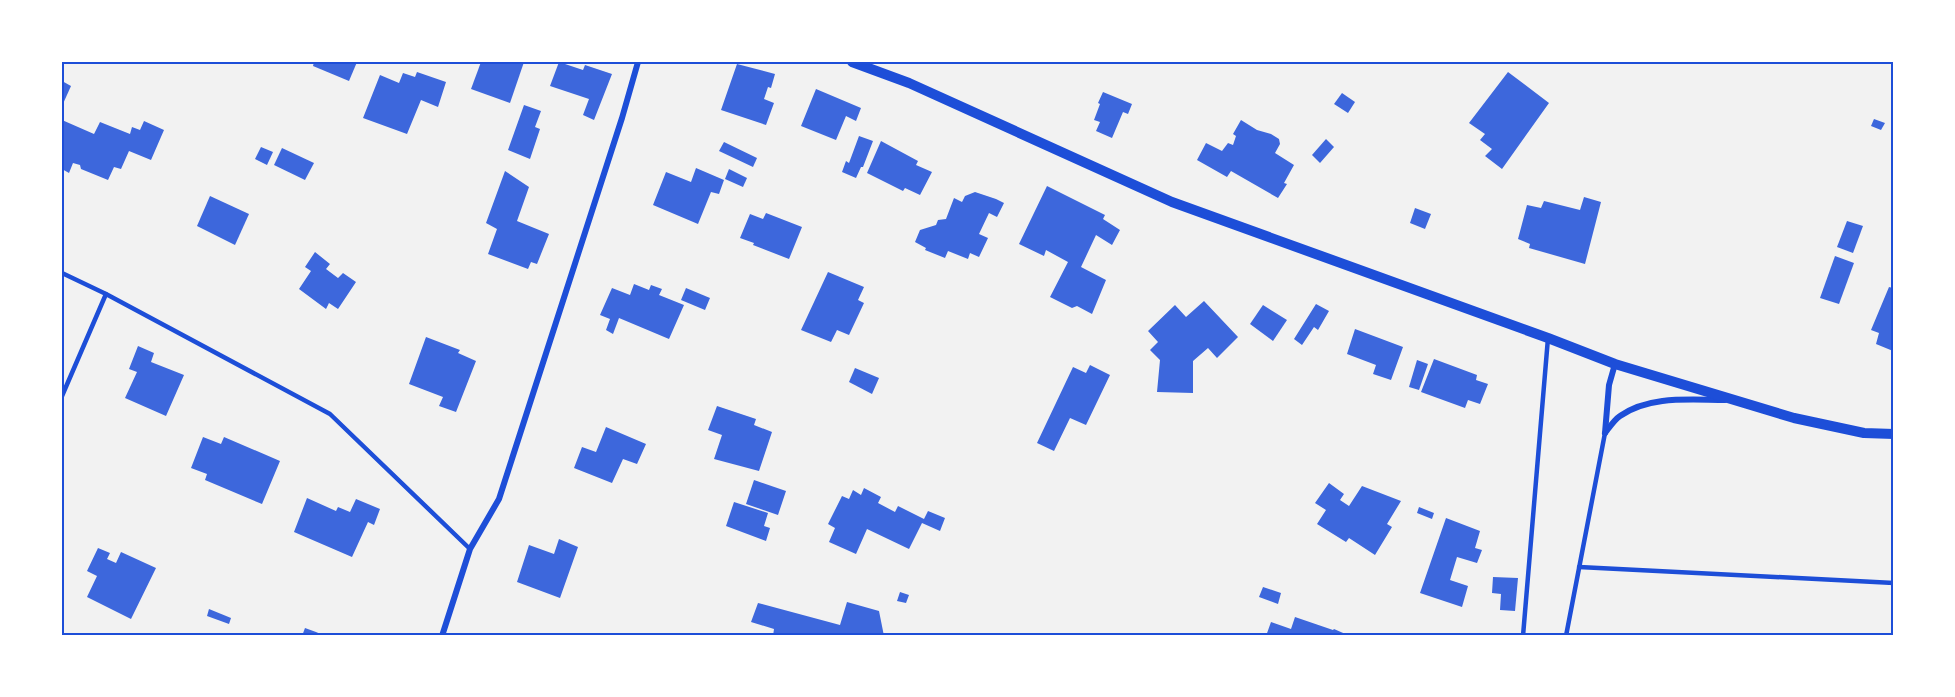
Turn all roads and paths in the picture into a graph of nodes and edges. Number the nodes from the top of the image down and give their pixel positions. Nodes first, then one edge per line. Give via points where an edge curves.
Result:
1 (638, 62) edge
2 (852, 62) edge
3 (62, 273) edge
4 (106, 294) junction
5 (1548, 338) junction
6 (1615, 364) junction
7 (62, 396) edge
8 (1731, 400) junction
9 (1605, 434) junction
10 (1893, 434) edge
11 (470, 549) junction
12 (1579, 567) junction
13 (1893, 583) edge
14 (442, 636) edge
15 (1523, 636) edge
16 (1566, 636) edge

1 - 11 street via 499,500
2 - 5 street via 909,82 1172,202
3 - 4 lane
4 - 7 lane
4 - 11 lane via 330,414
5 - 6 street
5 - 15 lane
6 - 8 street
6 - 9 street via 1609,384
8 - 9 street via 1660,401 1641,406 1620,416
8 - 10 street via 1864,433
9 - 12 lane
11 - 14 street
12 - 13 lane
12 - 16 lane

